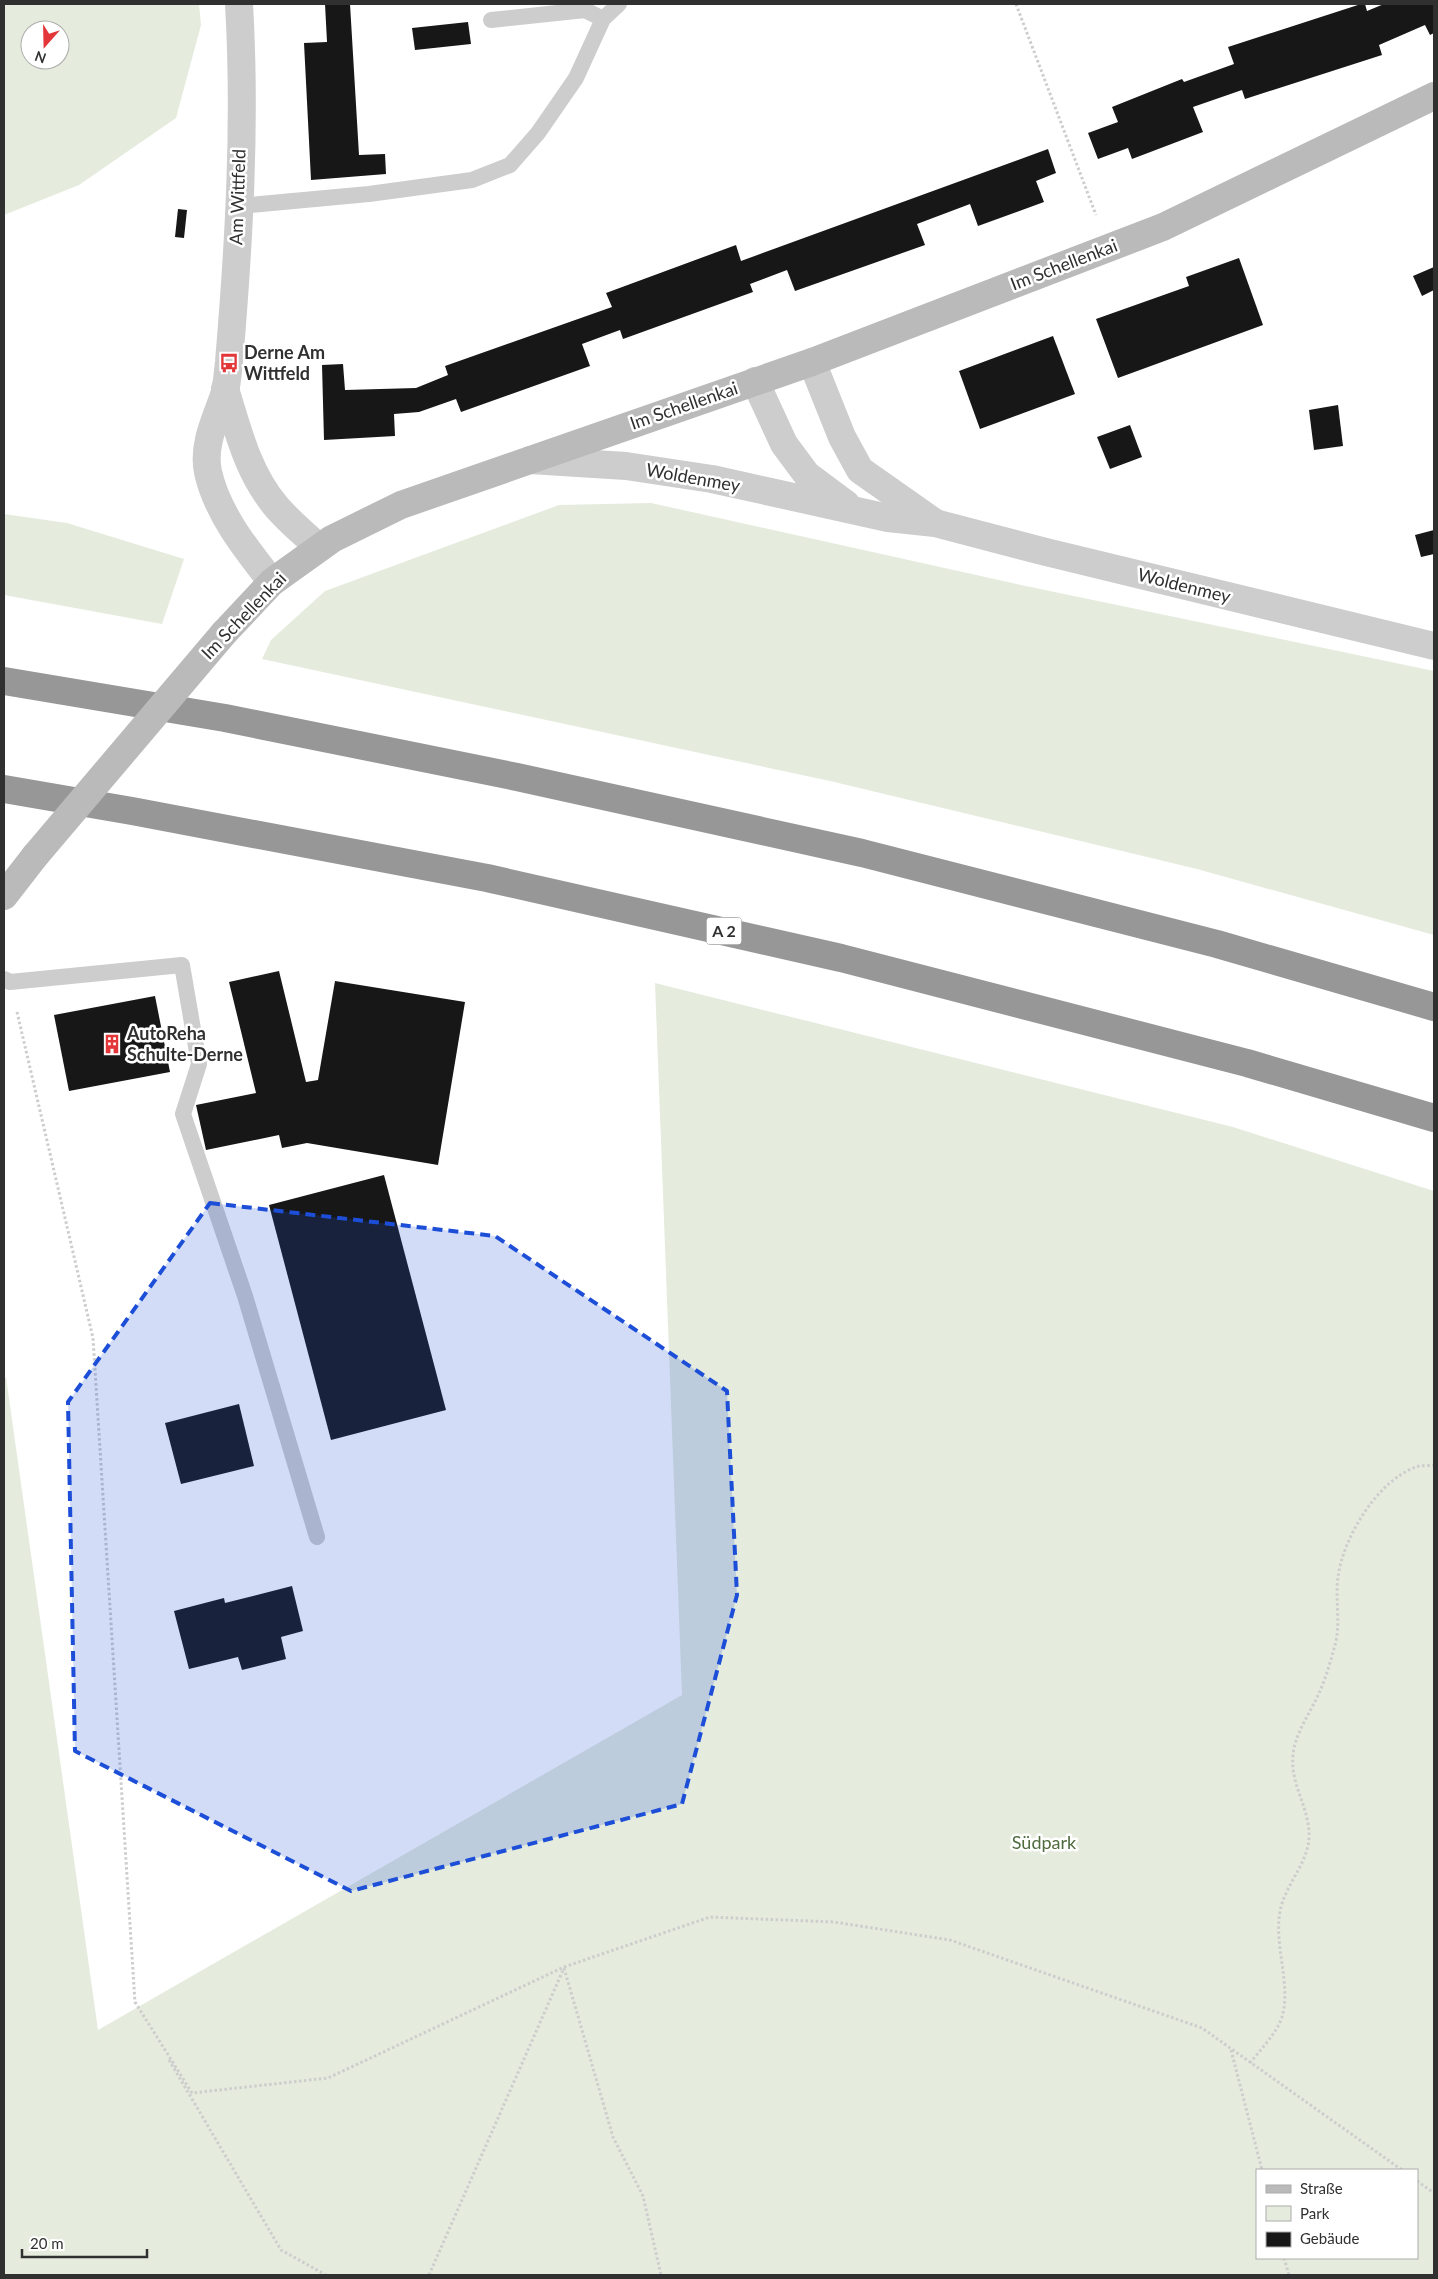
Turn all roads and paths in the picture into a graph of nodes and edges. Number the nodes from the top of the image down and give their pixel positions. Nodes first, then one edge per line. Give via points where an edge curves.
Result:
1 (239, 4) edge
2 (619, 4) edge
3 (1016, 4) edge
4 (603, 19) junction
5 (491, 20) dead end
6 (1434, 96) edge
7 (240, 206) junction
8 (1108, 249) junction
9 (812, 362) junction
10 (755, 381) junction
11 (226, 389) junction
12 (530, 460) junction
13 (853, 509) junction
14 (935, 523) junction
15 (319, 548) junction
16 (272, 582) junction
17 (1434, 646) edge
18 (4, 681) edge
19 (4, 789) edge
20 (12, 887) edge
21 (7, 980) edge
22 (1434, 1007) edge
23 (1434, 1118) edge
24 (1434, 1465) edge
25 (317, 1538) dead end
26 (564, 1967) junction
27 (135, 2002) junction
28 (1230, 2048) junction
29 (1250, 2063) junction
30 (1262, 2169) edge
31 (1401, 2169) edge
32 (1418, 2182) edge
33 (1434, 2194) edge
34 (1284, 2259) edge
35 (326, 2275) edge
36 (429, 2275) edge
37 (662, 2275) edge
38 (1289, 2275) edge

1 - 7 street, Am Wittfeld via 242,44
2 - 4 lane
3 - 8 path
4 - 5 lane via 585,10
4 - 7 lane via 576,78 538,133 510,165 472,180
6 - 8 street, Im Schellenkai via 1164,227
7 - 11 street, Am Wittfeld
8 - 9 street, Im Schellenkai
9 - 10 street, Im Schellenkai
9 - 14 street, Woldenmey via 842,437 860,470
10 - 12 street, Im Schellenkai
10 - 13 street, Woldenmey via 784,444 808,475
11 - 15 street, Am Wittfeld via 241,446 251,466 275,506
11 - 16 street, Am Wittfeld via 208,444 208,472 233,531
12 - 13 street, Woldenmey via 626,466
12 - 15 street, Im Schellenkai via 401,505
13 - 14 street, Woldenmey via 888,518
14 - 17 street, Woldenmey
15 - 16 street, Im Schellenkai
16 - 20 street, Im Schellenkai, bridge via 224,633
18 - 22 highway via 245,722 518,777 862,854 1217,944
19 - 23 highway, A 2 via 487,878 841,958 1247,1063
21 - 25 lane via 182,965 200,1064 183,1114 245,1296
21 - 27 path via 93,1338
24 - 29 path via 1416,1467 1385,1486 1362,1515 1348,1540 1338,1576 1336,1642 1320,1691 1293,1750 1296,1789 1309,1829 1309,1846 1280,1909 1282,2017
26 - 27 path via 328,2078 192,2093
26 - 28 path via 710,1917 834,1922 950,1940 1202,2028
26 - 36 path
26 - 37 path via 613,2136 643,2196
27 - 35 path via 281,2250
28 - 29 path
28 - 30 path
29 - 31 path
32 - 33 path
34 - 38 path

